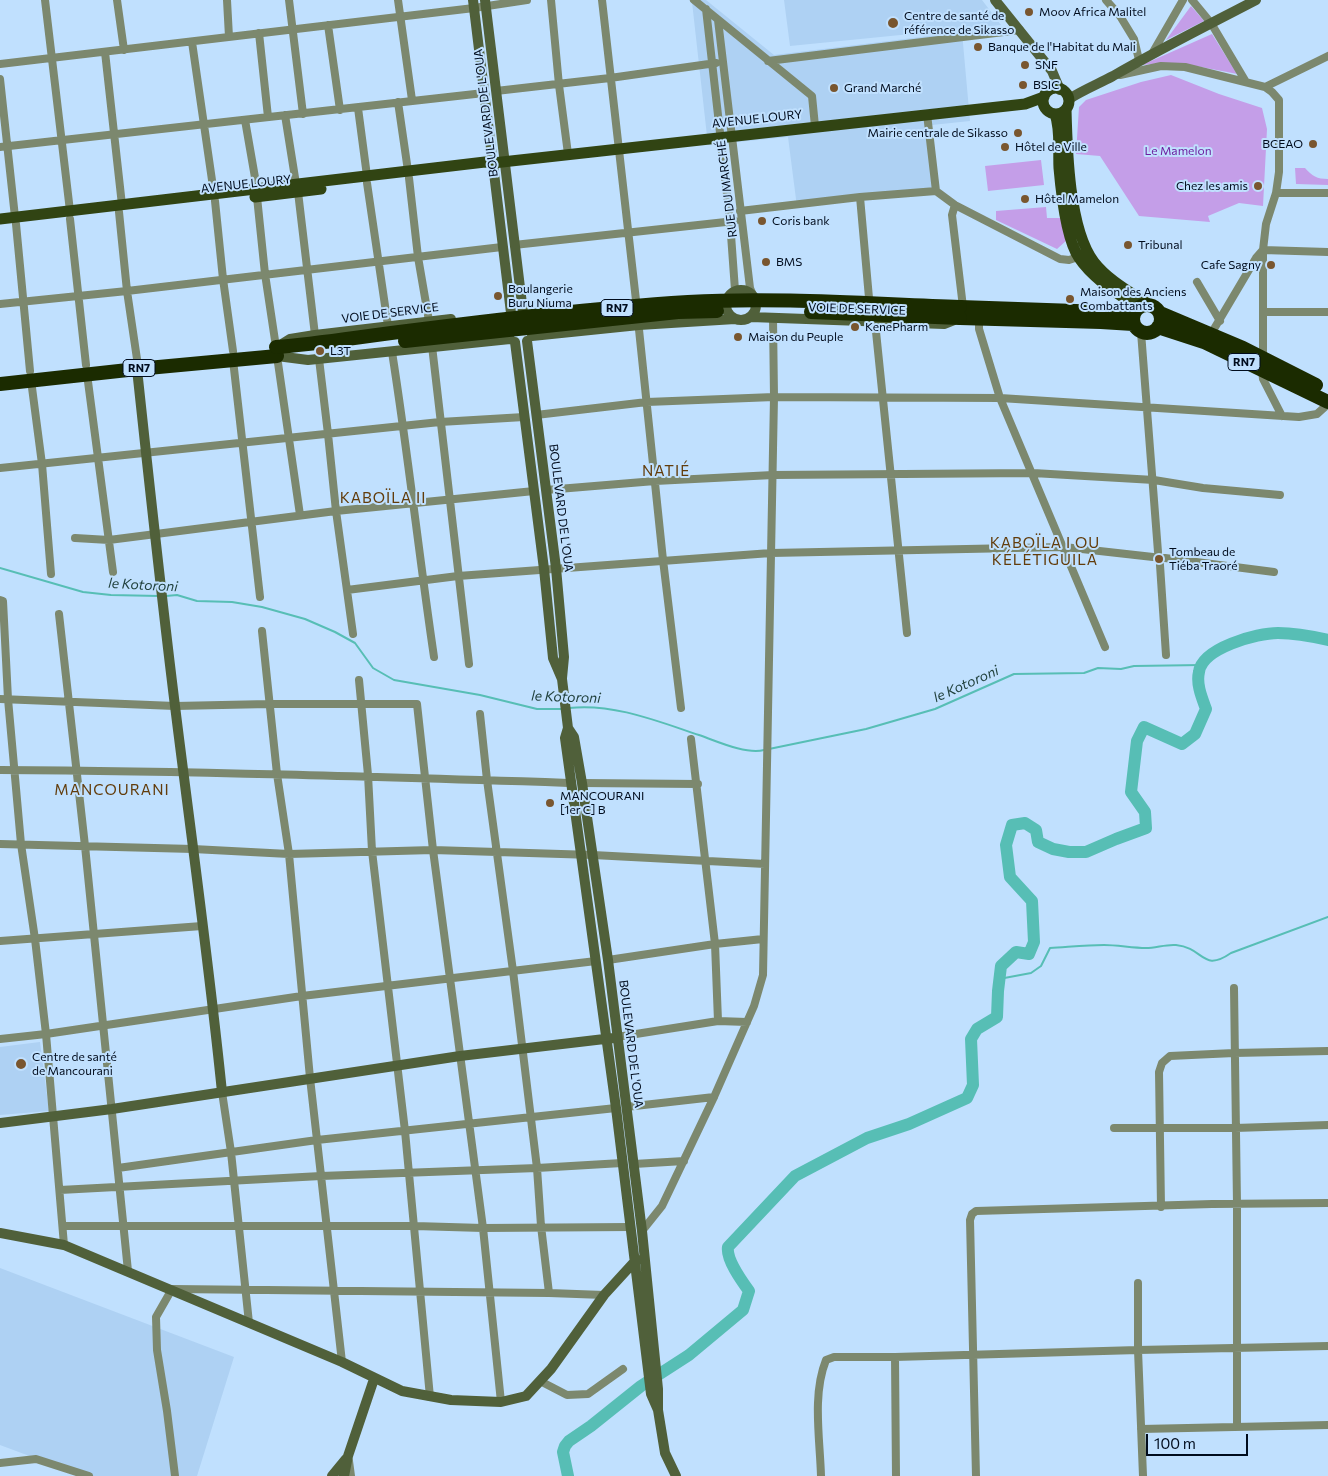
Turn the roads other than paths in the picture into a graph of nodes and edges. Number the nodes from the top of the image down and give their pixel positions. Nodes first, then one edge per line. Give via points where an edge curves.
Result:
1 (45, 0) edge
2 (117, 0) edge
3 (226, 0) edge
4 (289, 0) edge
5 (398, 0) edge
6 (527, 0) edge
7 (551, 0) edge
8 (602, 0) edge
9 (694, 0) edge
10 (995, 0) edge
11 (1106, 0) edge
12 (1183, 0) edge
13 (1192, 0) edge
14 (1256, 0) edge
15 (485, 3) edge
16 (473, 4) edge
17 (706, 9) junction
18 (400, 17) junction
19 (718, 20) junction
20 (1211, 23) junction
21 (328, 25) junction
22 (291, 30) junction
23 (1020, 30) junction
24 (259, 33) junction
25 (229, 36) junction
26 (192, 42) junction
27 (124, 50) junction
28 (105, 52) junction
29 (1153, 52) junction
30 (1328, 56) edge
31 (52, 59) junction
32 (1139, 60) junction
33 (768, 61) junction
34 (723, 62) junction
35 (712, 63) junction
36 (0, 64) edge
37 (1110, 77) junction
38 (610, 78) junction
39 (0, 79) edge
40 (1283, 79) junction
41 (1246, 82) junction
42 (559, 84) junction
43 (1265, 87) junction
44 (496, 92) junction
45 (484, 93) junction
46 (1057, 98) junction
47 (412, 100) junction
48 (1279, 100) junction
49 (398, 102) junction
50 (358, 108) junction
51 (340, 110) junction
52 (302, 114) junction
53 (927, 114) junction
54 (285, 115) junction
55 (268, 117) junction
56 (245, 120) junction
57 (204, 124) junction
58 (815, 126) junction
59 (114, 134) junction
60 (726, 136) junction
61 (61, 140) junction
62 (3, 146) edge
63 (619, 149) junction
64 (568, 154) junction
65 (499, 163) junction
66 (408, 174) junction
67 (368, 179) junction
68 (297, 188) junction
69 (936, 191) junction
70 (257, 193) junction
71 (1328, 193) edge
72 (1276, 194) junction
73 (860, 197) junction
74 (214, 198) junction
75 (956, 205) junction
76 (121, 208) junction
77 (740, 211) junction
78 (70, 215) junction
79 (0, 219) edge
80 (742, 220) junction
81 (15, 221) junction
82 (730, 221) junction
83 (0, 226) edge
84 (628, 233) junction
85 (514, 245) junction
86 (502, 247) junction
87 (1263, 250) junction
88 (1328, 252) edge
89 (418, 257) junction
90 (1078, 257) junction
91 (378, 263) junction
92 (307, 270) junction
93 (264, 274) junction
94 (223, 280) junction
95 (1197, 282) dead end
96 (128, 291) junction
97 (731, 294) junction
98 (79, 295) junction
99 (753, 295) junction
100 (869, 298) junction
101 (635, 299) junction
102 (24, 301) junction
103 (0, 304) edge
104 (961, 310) junction
105 (524, 312) junction
106 (1263, 312) junction
107 (1328, 312) edge
108 (1160, 313) junction
109 (510, 314) junction
110 (1139, 316) junction
111 (751, 317) junction
112 (773, 318) junction
113 (979, 318) junction
114 (735, 319) junction
115 (429, 321) junction
116 (1220, 321) junction
117 (875, 322) junction
118 (639, 325) junction
119 (388, 326) junction
120 (1158, 328) junction
121 (1211, 334) junction
122 (315, 335) junction
123 (529, 338) junction
124 (512, 341) junction
125 (432, 346) junction
126 (277, 351) junction
127 (392, 352) junction
128 (233, 356) junction
129 (319, 359) junction
130 (137, 364) junction
131 (1262, 364) junction
132 (87, 369) junction
133 (0, 375) edge
134 (31, 376) junction
135 (0, 384) edge
136 (1328, 391) edge
137 (774, 397) junction
138 (882, 398) junction
139 (1000, 398) junction
140 (647, 402) junction
141 (1328, 403) edge
142 (1147, 407) junction
143 (536, 416) junction
144 (1282, 416) junction
145 (524, 417) junction
146 (440, 422) junction
147 (404, 427) junction
148 (328, 434) junction
149 (288, 439) junction
150 (243, 444) junction
151 (146, 452) junction
152 (98, 458) junction
153 (42, 464) junction
154 (0, 468) edge
155 (1033, 473) junction
156 (891, 474) junction
157 (773, 475) junction
158 (1154, 480) junction
159 (655, 481) junction
160 (546, 490) junction
161 (534, 491) junction
162 (1280, 496) dead end
163 (449, 499) junction
164 (413, 502) junction
165 (336, 510) junction
166 (300, 515) junction
167 (252, 520) junction
168 (156, 533) junction
169 (75, 538) dead end
170 (109, 540) junction
171 (1064, 547) junction
172 (898, 550) junction
173 (771, 553) junction
174 (1155, 555) junction
175 (1165, 558) junction
176 (663, 560) junction
177 (1160, 565) junction
178 (556, 568) junction
179 (544, 569) junction
180 (113, 572) dead end
181 (1274, 572) dead end
182 (51, 574) dead end
183 (458, 576) junction
184 (423, 580) junction
185 (347, 590) junction
186 (260, 597) dead end
187 (0, 600) edge
188 (58, 614) dead end
189 (262, 631) dead end
190 (907, 633) dead end
191 (353, 634) dead end
192 (1106, 647) dead end
193 (1166, 655) dead end
194 (434, 657) dead end
195 (469, 664) dead end
196 (562, 679) junction
197 (359, 680) dead end
198 (4, 699) edge
199 (68, 702) junction
200 (269, 704) junction
201 (361, 704) junction
202 (175, 706) junction
203 (681, 708) dead end
204 (480, 714) dead end
205 (691, 739) dead end
206 (0, 770) edge
207 (14, 770) junction
208 (76, 771) junction
209 (184, 771) junction
210 (277, 774) junction
211 (368, 775) junction
212 (425, 778) junction
213 (487, 780) junction
214 (577, 783) junction
215 (698, 784) junction
216 (0, 844) edge
217 (21, 844) junction
218 (86, 846) junction
219 (193, 849) junction
220 (432, 850) junction
221 (372, 851) junction
222 (497, 852) junction
223 (289, 854) junction
224 (581, 855) junction
225 (593, 855) junction
226 (706, 861) junction
227 (765, 864) junction
228 (202, 926) junction
229 (94, 935) junction
230 (763, 938) junction
231 (35, 939) junction
232 (0, 941) edge
233 (715, 944) junction
234 (608, 960) junction
235 (596, 961) junction
236 (513, 971) junction
237 (450, 978) junction
238 (388, 984) junction
239 (1234, 988) dead end
240 (302, 996) junction
241 (213, 1009) junction
242 (718, 1021) junction
243 (747, 1022) junction
244 (103, 1026) junction
245 (46, 1034) junction
246 (0, 1038) edge
247 (612, 1038) junction
248 (522, 1048) junction
249 (1328, 1051) edge
250 (1234, 1053) junction
251 (460, 1056) junction
252 (398, 1066) junction
253 (310, 1078) junction
254 (222, 1092) junction
255 (714, 1097) junction
256 (621, 1107) junction
257 (112, 1109) junction
258 (530, 1116) junction
259 (54, 1117) junction
260 (0, 1123) edge
261 (469, 1124) junction
262 (1328, 1125) edge
263 (1114, 1128) dead end
264 (1235, 1128) junction
265 (1160, 1129) junction
266 (406, 1131) junction
267 (317, 1140) junction
268 (231, 1152) junction
269 (684, 1161) junction
270 (622, 1163) junction
271 (634, 1164) junction
272 (118, 1168) junction
273 (537, 1168) junction
274 (474, 1170) junction
275 (410, 1172) junction
276 (321, 1176) junction
277 (234, 1181) junction
278 (120, 1188) junction
279 (60, 1190) junction
280 (1328, 1203) edge
281 (1237, 1204) junction
282 (1161, 1207) junction
283 (124, 1225) junction
284 (63, 1226) junction
285 (238, 1226) junction
286 (327, 1226) junction
287 (415, 1226) junction
288 (541, 1226) junction
289 (630, 1227) junction
290 (483, 1228) junction
291 (642, 1231) junction
292 (0, 1233) edge
293 (64, 1245) junction
294 (640, 1260) junction
295 (128, 1271) junction
296 (1138, 1283) dead end
297 (172, 1289) junction
298 (246, 1290) junction
299 (334, 1291) junction
300 (421, 1292) junction
301 (490, 1293) junction
302 (549, 1293) junction
303 (604, 1295) junction
304 (249, 1324) junction
305 (1328, 1346) edge
306 (1237, 1348) junction
307 (1138, 1350) junction
308 (974, 1354) junction
309 (895, 1357) junction
310 (342, 1362) junction
311 (623, 1369) dead end
312 (374, 1379) junction
313 (540, 1381) junction
314 (430, 1397) junction
315 (501, 1402) junction
316 (1328, 1424) edge
317 (1237, 1426) junction
318 (1141, 1429) junction
319 (348, 1456) junction
320 (0, 1463) edge
321 (89, 1476) edge
322 (175, 1476) edge
323 (332, 1476) edge
324 (344, 1476) edge
325 (351, 1476) edge
326 (676, 1476) edge
327 (821, 1476) edge
328 (896, 1476) edge
329 (976, 1476) edge
330 (1143, 1476) edge

1 - 31 street
2 - 27 street
3 - 25 street
4 - 22 street
5 - 18 street
6 - 15 street
7 - 42 street
8 - 38 street
9 - 17 street
10 - 23 main road
11 - 32 street via 1134,39
12 - 29 street
13 - 20 street
14 - 20 main road
15 - 16 street
15 - 44 main road, BOULEVARD DE L'OUA
16 - 18 street
16 - 45 main road
17 - 19 street
17 - 35 street
18 - 21 street
18 - 47 street
19 - 33 street
19 - 34 street, RUE DU MARCHÉ
20 - 29 main road
20 - 41 street
21 - 22 street
21 - 51 street
22 - 24 street
22 - 52 street
23 - 33 street
23 - 46 main road via 1052,71
24 - 25 street
24 - 55 street
25 - 26 street
26 - 27 street
26 - 57 street
27 - 28 street
28 - 31 street
28 - 59 street
29 - 32 main road
30 - 40 street
31 - 36 street
31 - 61 street
32 - 37 main road
33 - 58 street via 812,96
34 - 35 street
34 - 60 street, RUE DU MARCHÉ
35 - 38 street
35 - 60 street
37 - 41 street via 1169,66
37 - 46 main road
38 - 42 street
38 - 63 street
39 - 62 street
40 - 43 street
40 - 48 street
41 - 43 street
42 - 44 street
42 - 64 street
43 - 48 street
44 - 65 main road, BOULEVARD DE L'OUA
45 - 47 street
45 - 65 main road
46 - 53 main road, AVENUE LOURY
46 - 90 main road via 1061,113 1055,114 1060,169 1070,238
46 - 110 main road via 1082,240 1095,264 1113,279
47 - 49 street
48 - 72 street
49 - 50 street
49 - 66 street
50 - 51 street
50 - 67 street
51 - 52 street
52 - 54 street
53 - 58 main road, AVENUE LOURY
53 - 69 street
54 - 55 street
54 - 68 street
55 - 56 street
56 - 57 street
56 - 70 street
57 - 59 street
57 - 74 street
58 - 60 main road, AVENUE LOURY
59 - 61 street
59 - 76 street
60 - 63 main road, AVENUE LOURY
60 - 77 street, RUE DU MARCHÉ
60 - 82 street
61 - 62 street
61 - 78 street
62 - 81 street
63 - 64 main road, AVENUE LOURY
63 - 84 street
64 - 65 main road, AVENUE LOURY
65 - 66 main road, AVENUE LOURY via 488,167
65 - 85 main road, BOULEVARD DE L'OUA
65 - 86 main road
66 - 67 main road, AVENUE LOURY
66 - 89 street
67 - 68 main road, AVENUE LOURY
67 - 91 street
68 - 70 main road, AVENUE LOURY
68 - 92 street
69 - 73 street
69 - 75 street
70 - 74 main road, AVENUE LOURY
70 - 93 street
71 - 72 street
72 - 87 street via 1266,224
73 - 77 street
73 - 100 street
74 - 76 main road, AVENUE LOURY
74 - 94 street
75 - 90 street via 1060,259
75 - 104 street via 952,215
76 - 78 main road, AVENUE LOURY
76 - 96 street
77 - 80 street, RUE DU MARCHÉ
78 - 81 main road, AVENUE LOURY
78 - 98 street
79 - 81 main road, AVENUE LOURY
80 - 82 street
80 - 99 street, RUE DU MARCHÉ
81 - 83 main road, AVENUE LOURY
81 - 102 street
82 - 84 street
82 - 97 street
84 - 85 street
84 - 101 street
85 - 105 main road, BOULEVARD DE L'OUA
86 - 89 street
86 - 109 main road
87 - 88 street
87 - 106 street
87 - 116 street
89 - 91 street
89 - 115 street
90 - 110 main road
91 - 92 street
91 - 119 street
92 - 93 street
92 - 122 street
93 - 94 street
93 - 126 street
94 - 96 street
94 - 128 street
95 - 116 street
96 - 98 street
96 - 130 street
97 - 99 main road via 745,290
97 - 101 main road
97 - 114 main road via 726,302 727,312
98 - 102 street
98 - 132 street
99 - 100 main road, VOIE DE SERVICE
99 - 111 main road via 757,304
100 - 104 main road, VOIE DE SERVICE via 951,302
101 - 105 main road
101 - 118 street
102 - 103 street
102 - 134 street
104 - 110 highway, RN7
104 - 113 highway, RN7
104 - 117 main road, VOIE DE SERVICE via 944,324
104 - 126 highway, RN7, bridge via 748,300 690,302 396,332
105 - 109 main road
105 - 123 main road via 530,315 534,324
106 - 107 street
106 - 131 street
108 - 110 highway, RN7 via 1155,307
108 - 120 highway
108 - 121 highway, RN7
109 - 115 main road, VOIE DE SERVICE
109 - 124 main road via 503,326
110 - 113 highway, RN7
110 - 120 highway, RN7 via 1149,333
110 - 142 street
111 - 112 main road, VOIE DE SERVICE
111 - 114 main road
112 - 117 main road, VOIE DE SERVICE
112 - 137 street
113 - 139 street via 979,328
114 - 118 main road
115 - 119 main road, VOIE DE SERVICE
116 - 121 street
117 - 138 street
118 - 123 main road
118 - 140 street
119 - 122 main road, VOIE DE SERVICE
120 - 131 highway, RN7
121 - 131 highway, RN7
122 - 126 main road, VOIE DE SERVICE via 290,339
123 - 124 main road
123 - 143 main road, BOULEVARD DE L'OUA
124 - 125 main road
124 - 145 main road
125 - 127 main road
125 - 146 street
126 - 128 highway, RN7
126 - 129 main road via 308,360
126 - 149 street
127 - 129 main road
127 - 147 street
128 - 130 highway, RN7
128 - 150 street
129 - 148 street
130 - 132 highway, RN7
130 - 151 main road
131 - 136 highway, RN7
131 - 141 highway, RN7
131 - 144 street via 1263,379
132 - 134 highway, RN7
132 - 152 street
133 - 134 highway, RN7
134 - 135 highway, RN7
134 - 153 street
137 - 138 street
137 - 140 street
137 - 157 street
138 - 139 street
138 - 156 street
139 - 142 street
139 - 155 street
140 - 143 street
140 - 159 street
141 - 144 street via 1317,414
142 - 144 street
142 - 158 street
143 - 160 main road, BOULEVARD DE L'OUA
145 - 146 street
145 - 161 main road
146 - 147 street
146 - 163 street
147 - 148 street
147 - 164 street
148 - 149 street
148 - 165 street
149 - 150 street
149 - 166 street
150 - 151 street
150 - 167 street
151 - 152 street
151 - 168 main road
152 - 153 street
152 - 170 street
153 - 154 street
153 - 182 street
155 - 156 street
155 - 158 street
155 - 171 street
156 - 157 street
156 - 172 street
157 - 159 street
157 - 173 street
158 - 162 street
158 - 174 street
159 - 160 street
159 - 176 street
160 - 178 main road, BOULEVARD DE L'OUA
161 - 163 street
161 - 179 main road
163 - 164 street
163 - 183 street
164 - 165 street
164 - 184 street
165 - 166 street
165 - 185 street
166 - 167 street
167 - 168 street
167 - 186 street
168 - 170 street
168 - 202 main road
169 - 170 street
170 - 180 street
171 - 172 street
171 - 174 street
171 - 192 street
172 - 173 street
172 - 190 street
173 - 176 street
173 - 227 street
174 - 175 street via 1163,554
174 - 177 street via 1154,563
175 - 177 street
175 - 181 street
176 - 178 street
176 - 203 street
177 - 193 street
178 - 179 street
178 - 196 main road, BOULEVARD DE L'OUA via 564,657
179 - 183 street
179 - 196 main road via 553,658
183 - 184 street
183 - 195 street
184 - 185 street
184 - 194 street
185 - 191 street
187 - 198 street via 3,600
188 - 199 street
189 - 200 street
196 - 214 main road, BOULEVARD DE L'OUA via 568,728 574,738
197 - 201 street
198 - 199 street
198 - 207 street
199 - 202 street
199 - 208 street
200 - 201 street
200 - 202 street
200 - 210 street
201 - 211 street
201 - 212 street via 418,704
202 - 209 main road
204 - 213 street
205 - 215 street
206 - 207 street
207 - 208 street
207 - 217 street
208 - 209 street
208 - 218 street
209 - 210 street
209 - 219 main road
210 - 211 street
210 - 223 street
211 - 212 street
211 - 221 street
212 - 213 street
212 - 220 street
213 - 214 street
213 - 222 street
214 - 215 street
214 - 224 main road
214 - 225 main road, BOULEVARD DE L'OUA
215 - 226 street
216 - 217 street
217 - 218 street
217 - 231 street
218 - 219 street
218 - 229 street
219 - 223 street
219 - 228 main road
220 - 221 street
220 - 222 street
220 - 237 street
221 - 223 street
221 - 238 street
222 - 224 street
222 - 236 street
223 - 240 street
224 - 225 street
224 - 235 main road
225 - 226 street
225 - 234 main road, BOULEVARD DE L'OUA
226 - 227 street
226 - 233 street
227 - 230 street
228 - 229 street
228 - 241 main road
229 - 231 street
229 - 244 street
230 - 233 street
230 - 243 street via 762,975
231 - 232 street
231 - 245 street
233 - 234 street
233 - 242 street
234 - 247 main road, BOULEVARD DE L'OUA
235 - 236 street
235 - 247 main road
236 - 237 street
236 - 248 street
237 - 238 street
237 - 251 street
238 - 240 street
238 - 252 street
239 - 250 street
240 - 241 street
240 - 253 street
241 - 244 street
241 - 254 main road
242 - 243 street
242 - 247 street
243 - 255 street
244 - 245 street
244 - 257 street
245 - 246 street
245 - 259 street
247 - 248 main road
247 - 256 main road
248 - 251 main road
248 - 258 street
249 - 250 street
250 - 264 street
250 - 265 street via 1170,1056 1162,1064 1159,1072
251 - 252 main road
251 - 261 street
252 - 253 main road
252 - 266 street
253 - 254 main road
253 - 267 street
254 - 257 main road
254 - 268 street
255 - 256 street
255 - 269 street
256 - 258 street
256 - 270 main road
256 - 271 main road, BOULEVARD DE L'OUA
257 - 259 main road
257 - 272 street
258 - 261 street
258 - 273 street
259 - 260 main road
259 - 279 street
261 - 266 street
261 - 274 street
262 - 264 street
263 - 265 street
264 - 265 street
264 - 281 street
265 - 282 street
266 - 267 street
266 - 275 street
267 - 268 street
267 - 276 street
268 - 272 street
268 - 277 street
269 - 271 street
269 - 291 street via 662,1206
270 - 273 street
270 - 289 main road
271 - 291 main road, BOULEVARD DE L'OUA
272 - 278 street
273 - 274 street
273 - 288 street
274 - 275 street
274 - 290 street
275 - 276 street
275 - 287 street
276 - 277 street
276 - 286 street
277 - 278 street
277 - 285 street
278 - 279 street
278 - 283 street
279 - 284 street
280 - 281 street
281 - 282 street
281 - 306 street
282 - 308 street via 976,1211 972,1214
283 - 284 street
283 - 285 street
283 - 295 street
284 - 293 street
285 - 286 street
285 - 298 street
286 - 287 street
286 - 299 street
287 - 290 street
287 - 300 street
288 - 289 street
288 - 290 street
288 - 302 street
289 - 294 main road
290 - 301 street
291 - 294 main road, BOULEVARD DE L'OUA
292 - 293 main road
293 - 295 main road
294 - 303 main road
294 - 326 main road via 665,1453
295 - 297 main road
296 - 307 street
297 - 298 street
297 - 304 main road
297 - 322 street via 156,1317 157,1350
298 - 299 street
298 - 304 street
299 - 300 street
299 - 310 street
300 - 301 street
300 - 314 street
301 - 302 street
301 - 315 street
302 - 303 street
303 - 313 main road
304 - 310 main road
305 - 306 street
306 - 307 street
306 - 317 street
307 - 308 street
307 - 318 street
308 - 309 street
308 - 329 street
309 - 327 street via 834,1357 826,1360 818,1392
309 - 328 street
310 - 312 main road
311 - 313 street via 588,1394 567,1395
312 - 314 main road via 402,1391
312 - 319 main road
313 - 315 main road via 526,1396
314 - 315 main road
316 - 317 street
317 - 318 street
318 - 330 street
319 - 323 main road
319 - 324 main road
319 - 325 street
320 - 321 street via 36,1459

